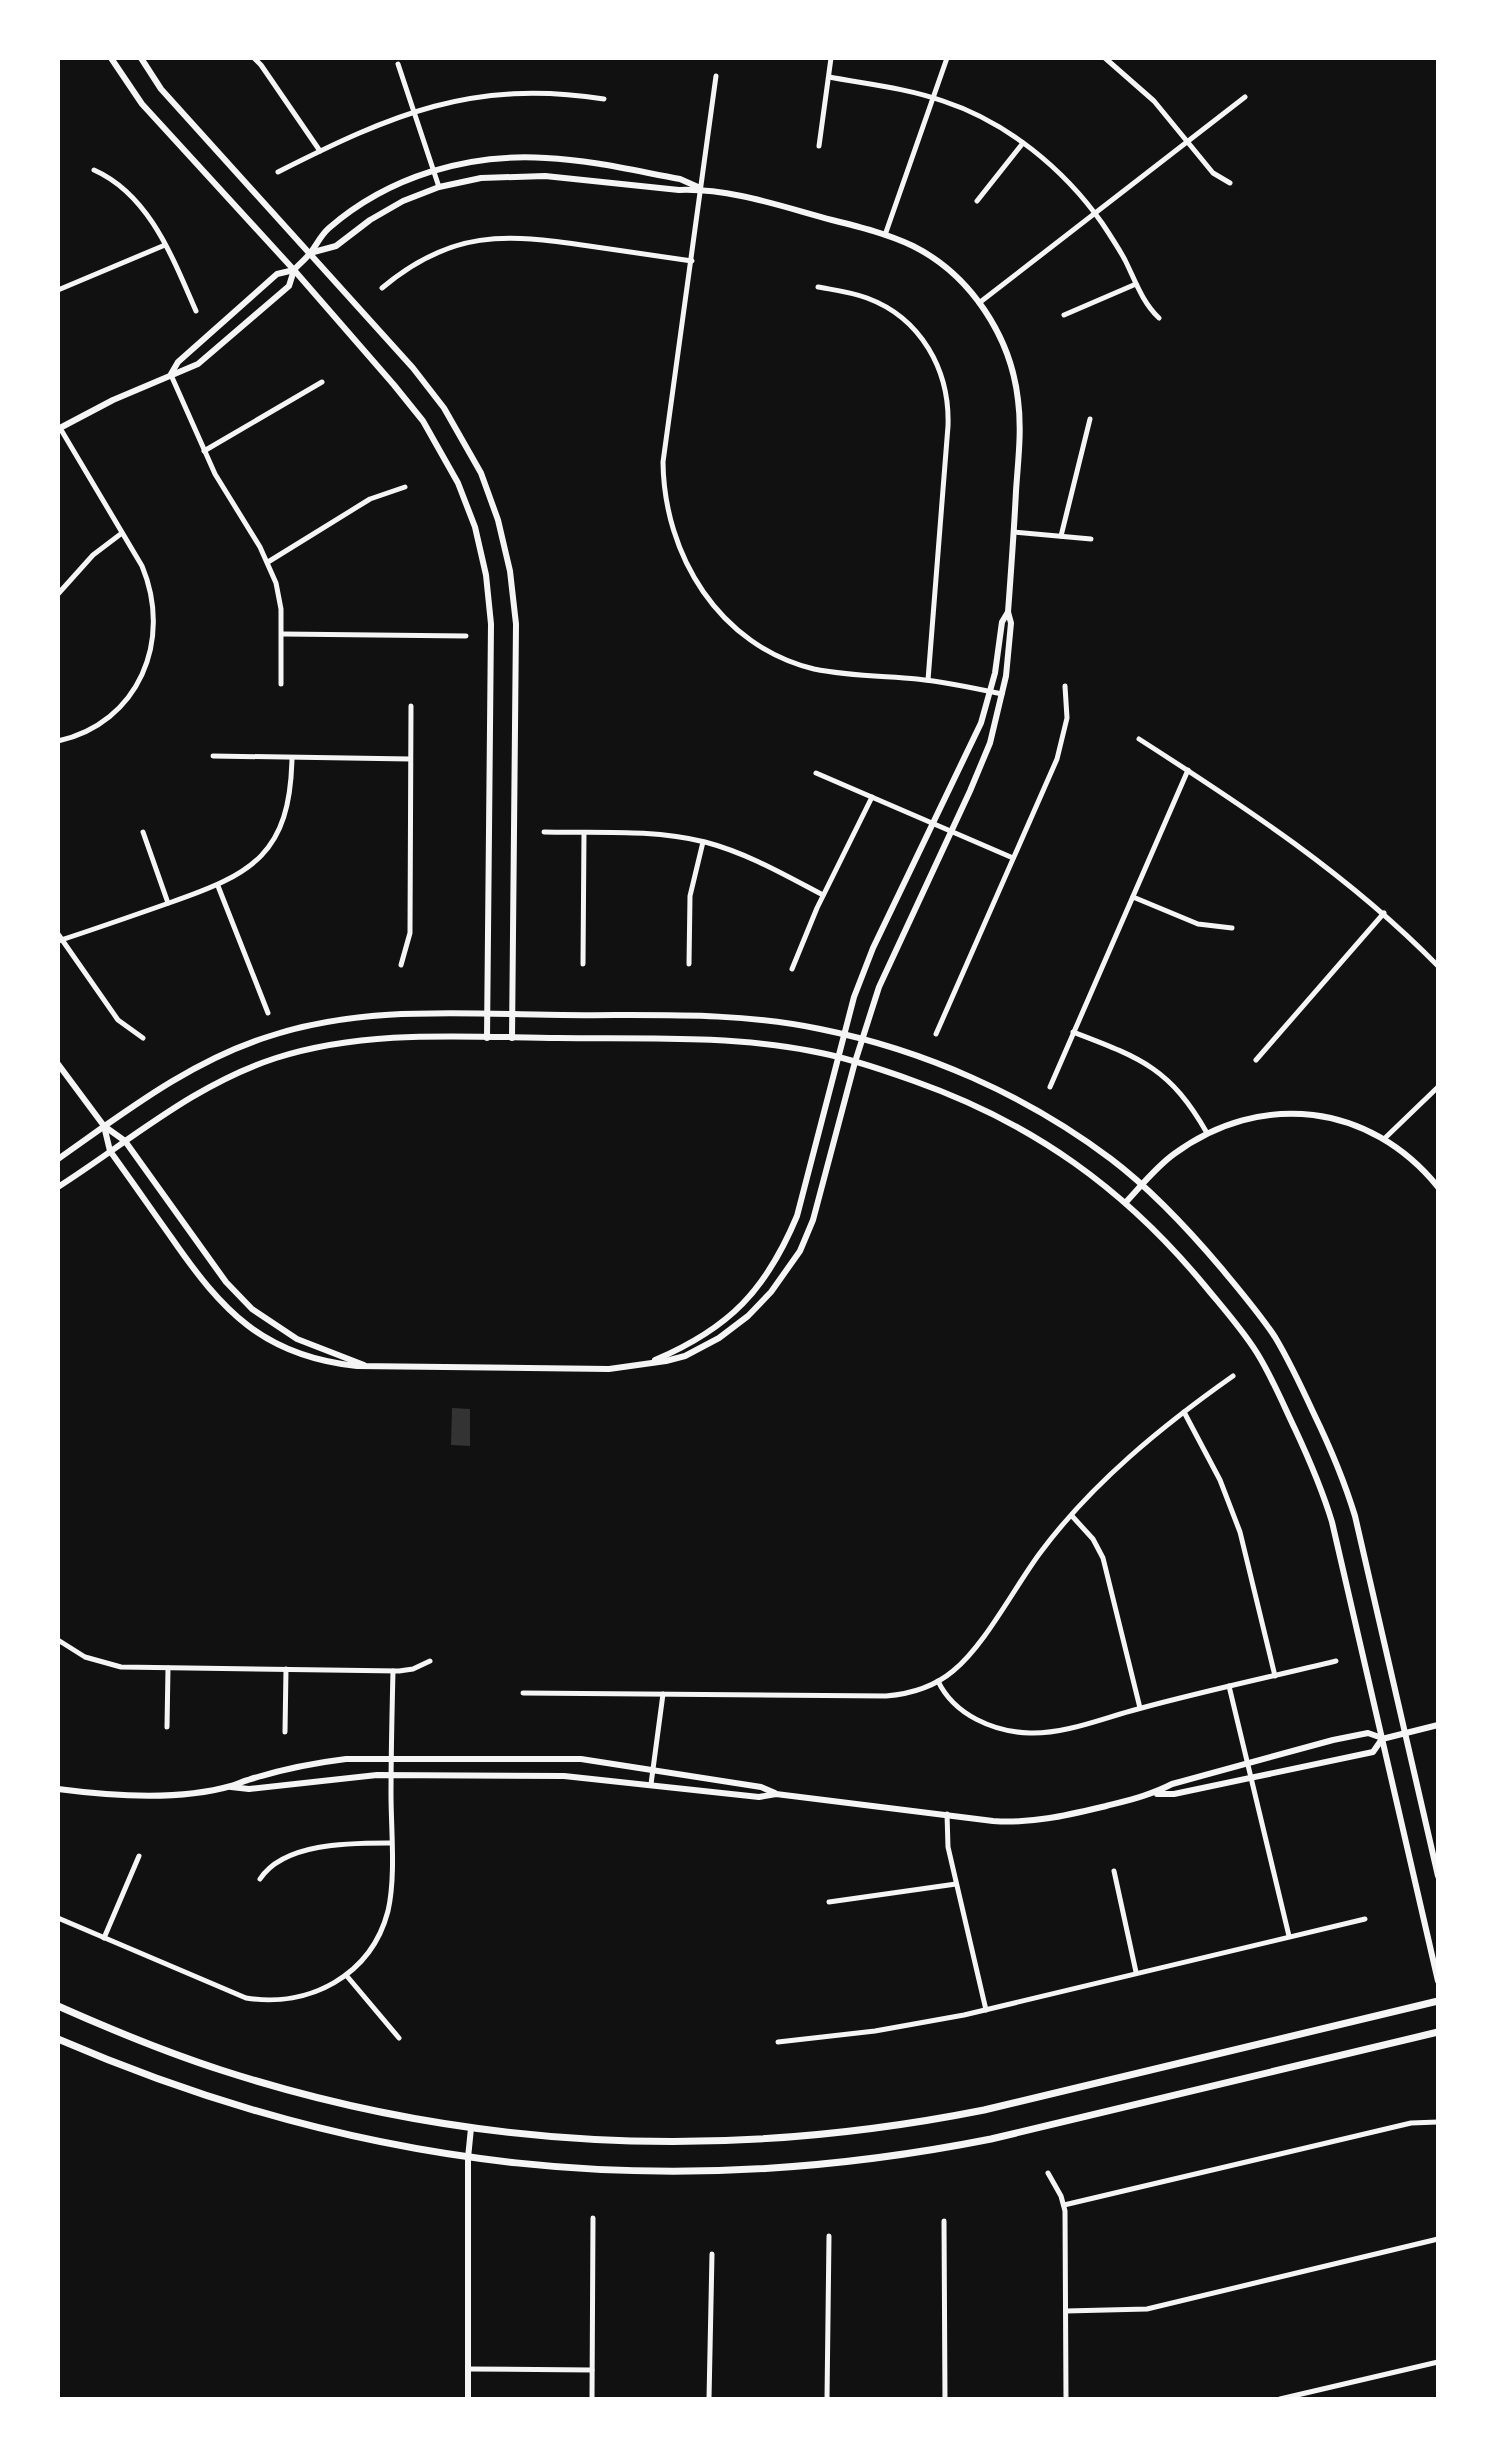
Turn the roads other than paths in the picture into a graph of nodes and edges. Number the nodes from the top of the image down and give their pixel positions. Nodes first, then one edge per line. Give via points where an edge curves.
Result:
1 (111, 58) edge
2 (141, 58) edge
3 (254, 58) edge
4 (831, 58) edge
5 (947, 58) edge
6 (1105, 58) edge
7 (398, 64) dead end
8 (716, 76) dead end
9 (829, 77) junction
10 (1245, 97) dead end
11 (933, 98) junction
12 (604, 99) dead end
13 (415, 111) junction
14 (1187, 141) junction
15 (1023, 143) junction
16 (819, 146) dead end
17 (320, 151) junction
18 (94, 170) dead end
19 (434, 170) junction
20 (278, 172) dead end
21 (1230, 183) dead end
22 (439, 187) junction
23 (703, 189) junction
24 (977, 201) dead end
25 (1094, 213) junction
26 (885, 235) junction
27 (165, 245) junction
28 (310, 253) junction
29 (692, 261) junction
30 (294, 270) junction
31 (1136, 284) junction
32 (818, 287) dead end
33 (382, 288) dead end
34 (58, 290) edge
35 (979, 303) junction
36 (196, 311) dead end
37 (1064, 315) dead end
38 (1159, 318) dead end
39 (171, 374) junction
40 (322, 382) dead end
41 (1090, 419) dead end
42 (59, 428) edge
43 (204, 451) junction
44 (405, 487) dead end
45 (1014, 532) junction
46 (122, 533) junction
47 (1061, 536) junction
48 (1091, 539) dead end
49 (268, 562) junction
50 (58, 594) edge
51 (1008, 612) junction
52 (283, 634) junction
53 (466, 636) dead end
54 (928, 680) junction
55 (281, 684) dead end
56 (1065, 686) dead end
57 (991, 692) junction
58 (1003, 694) junction
59 (411, 706) dead end
60 (1139, 739) dead end
61 (58, 741) edge
62 (213, 756) dead end
63 (292, 758) junction
64 (410, 759) junction
65 (1188, 770) junction
66 (816, 773) dead end
67 (872, 797) junction
68 (933, 823) junction
69 (952, 831) junction
70 (143, 832) dead end
71 (544, 832) dead end
72 (584, 833) junction
73 (703, 842) junction
74 (1013, 858) junction
75 (218, 886) junction
76 (823, 895) junction
77 (1133, 897) junction
78 (168, 903) junction
79 (1384, 913) junction
80 (1232, 928) dead end
81 (59, 939) edge
82 (583, 964) dead end
83 (689, 964) dead end
84 (401, 965) dead end
85 (1438, 966) edge
86 (792, 969) dead end
87 (268, 1013) dead end
88 (487, 1014) junction
89 (512, 1015) junction
90 (1073, 1032) junction
91 (844, 1034) junction
92 (936, 1034) dead end
93 (143, 1038) dead end
94 (487, 1038) junction
95 (512, 1038) junction
96 (862, 1039) junction
97 (838, 1057) junction
98 (1256, 1060) dead end
99 (855, 1062) junction
100 (58, 1064) edge
101 (1050, 1087) dead end
102 (1438, 1087) edge
103 (104, 1126) junction
104 (1207, 1133) junction
105 (1384, 1139) junction
106 (125, 1141) junction
107 (110, 1151) junction
108 (58, 1159) edge
109 (1142, 1185) junction
110 (58, 1187) edge
111 (1438, 1187) edge
112 (1126, 1202) junction
113 (646, 1364) junction
114 (365, 1365) junction
115 (1233, 1376) dead end
116 (1184, 1412) junction
117 (1072, 1516) junction
118 (59, 1643) edge
119 (430, 1661) dead end
120 (1336, 1661) dead end
121 (168, 1668) junction
122 (286, 1669) junction
123 (393, 1671) junction
124 (1275, 1676) junction
125 (938, 1681) junction
126 (1229, 1686) junction
127 (523, 1693) dead end
128 (663, 1694) junction
129 (1140, 1708) junction
130 (1438, 1725) edge
131 (167, 1727) dead end
132 (285, 1732) dead end
133 (1405, 1734) junction
134 (1382, 1739) junction
135 (391, 1758) junction
136 (1248, 1763) junction
137 (654, 1769) junction
138 (391, 1775) junction
139 (1251, 1779) junction
140 (651, 1784) junction
141 (231, 1787) junction
142 (58, 1789) edge
143 (776, 1794) junction
144 (1154, 1794) junction
145 (947, 1814) junction
146 (391, 1843) junction
147 (139, 1856) dead end
148 (1114, 1871) dead end
149 (1438, 1876) edge
150 (260, 1879) dead end
151 (956, 1884) junction
152 (829, 1902) dead end
153 (58, 1918) edge
154 (1365, 1919) dead end
155 (1289, 1936) junction
156 (104, 1938) junction
157 (1136, 1972) junction
158 (346, 1975) junction
159 (1438, 1981) edge
160 (1438, 2001) edge
161 (58, 2006) edge
162 (986, 2010) junction
163 (1438, 2032) edge
164 (399, 2038) dead end
165 (58, 2039) edge
166 (778, 2042) dead end
167 (1438, 2122) edge
168 (471, 2128) junction
169 (468, 2158) junction
170 (1048, 2173) dead end
171 (1064, 2205) junction
172 (593, 2218) dead end
173 (944, 2221) dead end
174 (829, 2236) dead end
175 (1438, 2239) edge
176 (712, 2254) dead end
177 (1066, 2311) junction
178 (1438, 2362) edge
179 (468, 2369) junction
180 (592, 2370) junction
181 (468, 2399) edge
182 (592, 2399) edge
183 (709, 2399) edge
184 (827, 2399) edge
185 (945, 2399) edge
186 (1066, 2399) edge
187 (1280, 2399) edge

1 - 30 street via 142,104
2 - 28 street via 161,89
3 - 17 street
4 - 9 street
5 - 11 street
6 - 14 street via 1154,101
7 - 13 street
8 - 23 street
9 - 11 street
9 - 16 street
10 - 14 street
11 - 15 street via 985,119
11 - 26 street
12 - 13 street via 512,92
13 - 17 street
13 - 19 street
14 - 21 street via 1213,173
14 - 25 street
15 - 24 street
15 - 25 street
17 - 20 street
18 - 27 street via 119,184 144,210
19 - 22 street
19 - 23 street via 478,160 546,158 680,179
19 - 28 street via 360,205 327,229
22 - 23 street via 523,175
22 - 28 street via 386,210 336,246
23 - 26 street
23 - 29 street
25 - 31 street
25 - 35 street
26 - 35 street via 932,258
27 - 34 street
27 - 36 street
28 - 30 street
28 - 89 street via 444,408 481,473 505,545 516,624
29 - 33 street via 505,237 440,251
29 - 54 street via 663,462 669,518 689,570 721,614 778,655 830,672
30 - 39 street via 277,274
30 - 39 street via 289,286 204,361
30 - 88 street via 423,421 458,483 481,551 491,637
31 - 37 street
31 - 38 street
32 - 54 street via 868,298 893,311 924,341 942,375 948,426
35 - 45 street via 1006,351 1018,399
39 - 42 street
39 - 43 street
40 - 43 street
41 - 47 street
42 - 46 street
43 - 49 street
44 - 49 street via 370,499
45 - 47 street
45 - 51 street
46 - 50 street via 93,555
46 - 61 street via 151,592 154,632 149,658 131,694 112,714 90,730
47 - 48 street
49 - 52 street
51 - 57 street
51 - 58 street
52 - 53 street
52 - 55 street
54 - 57 street
56 - 74 street via 1067,718 1061,746
57 - 58 street
57 - 68 street via 975,739
58 - 69 street via 981,768
59 - 64 street
60 - 65 street
62 - 63 street
63 - 64 street
63 - 75 street via 291,788 280,828 255,862
64 - 84 street via 410,933
65 - 77 street
65 - 79 street via 1310,854
66 - 67 street
67 - 68 street
67 - 76 street
68 - 69 street
68 - 91 street via 867,963
69 - 74 street
69 - 96 street via 886,971
70 - 78 street
71 - 72 street
72 - 73 street via 656,833
72 - 82 street
73 - 76 street via 752,858
73 - 83 street via 690,896
74 - 92 street
75 - 78 street
75 - 87 street
76 - 86 street
77 - 80 street via 1198,924
77 - 90 street
78 - 81 street
79 - 85 street
79 - 98 street
81 - 93 street via 118,1020
88 - 89 street
88 - 94 street
88 - 103 street via 373,1015 276,1034 193,1068
89 - 91 street via 721,1016
89 - 95 street
90 - 101 street
90 - 104 street via 1128,1053 1160,1073 1189,1103
91 - 96 street
91 - 97 street
94 - 95 street
94 - 106 street via 375,1038 298,1052 204,1089
95 - 97 street via 720,1040
96 - 99 street
96 - 109 street via 1002,1091 1086,1141
97 - 99 street
97 - 113 street via 797,1216 775,1264 728,1318
99 - 112 street via 992,1112 1073,1161
99 - 113 street via 821,1197 786,1272 760,1304 719,1338 685,1356
100 - 103 street
102 - 105 street
103 - 106 street
103 - 107 street
103 - 108 street
104 - 105 street via 1255,1117 1303,1114 1350,1123
104 - 109 street via 1170,1157
105 - 111 street
106 - 107 street
106 - 114 street via 226,1282 252,1309 297,1339
107 - 110 street
107 - 114 street via 199,1277 231,1313 290,1350 325,1362
109 - 112 street
109 - 133 street via 1248,1301 1293,1370 1352,1507
112 - 134 street via 1221,1305 1272,1381 1327,1505
113 - 114 street via 609,1369
115 - 116 street
116 - 117 street via 1117,1468
116 - 124 street via 1240,1532
117 - 125 street via 969,1654
117 - 129 street via 1103,1558
118 - 121 street via 109,1665
119 - 123 street
120 - 124 street
121 - 122 street
121 - 131 street
122 - 123 street
122 - 132 street
123 - 135 street
124 - 126 street
125 - 128 street via 886,1696
125 - 129 street via 968,1714 1017,1732 1050,1732
126 - 129 street
126 - 136 street
127 - 128 street
128 - 137 street
130 - 133 street
133 - 134 street
133 - 149 street
134 - 136 street via 1368,1733
134 - 139 street via 1373,1752
134 - 159 street
135 - 137 street via 566,1758
135 - 138 street
135 - 141 street via 331,1761
136 - 139 street
136 - 144 street
137 - 140 street
137 - 143 street
138 - 140 street via 577,1776
138 - 141 street
138 - 146 street
139 - 144 street
139 - 155 street
140 - 143 street via 759,1797
141 - 142 street via 145,1795
143 - 145 street
144 - 145 street via 1035,1821
145 - 151 street
146 - 150 street via 316,1848 275,1863
146 - 158 street via 390,1898 383,1924 371,1948
147 - 156 street
148 - 157 street
151 - 152 street
151 - 162 street
153 - 156 street
154 - 155 street
155 - 157 street
156 - 158 street via 258,2000 309,1995
157 - 162 street
158 - 164 street
160 - 168 main road via 984,2110 885,2128 785,2139 684,2142 587,2140
161 - 168 main road via 176,2055 265,2084
162 - 166 street
163 - 169 main road via 991,2139 889,2157 684,2172
165 - 169 main road via 256,2113
167 - 171 street via 1411,2123
168 - 169 street
169 - 179 street
170 - 171 street
171 - 177 street
172 - 180 street
173 - 185 street
174 - 184 street
175 - 177 street via 1147,2309
176 - 183 street
177 - 186 street
178 - 187 street
179 - 180 street
179 - 181 street
180 - 182 street

